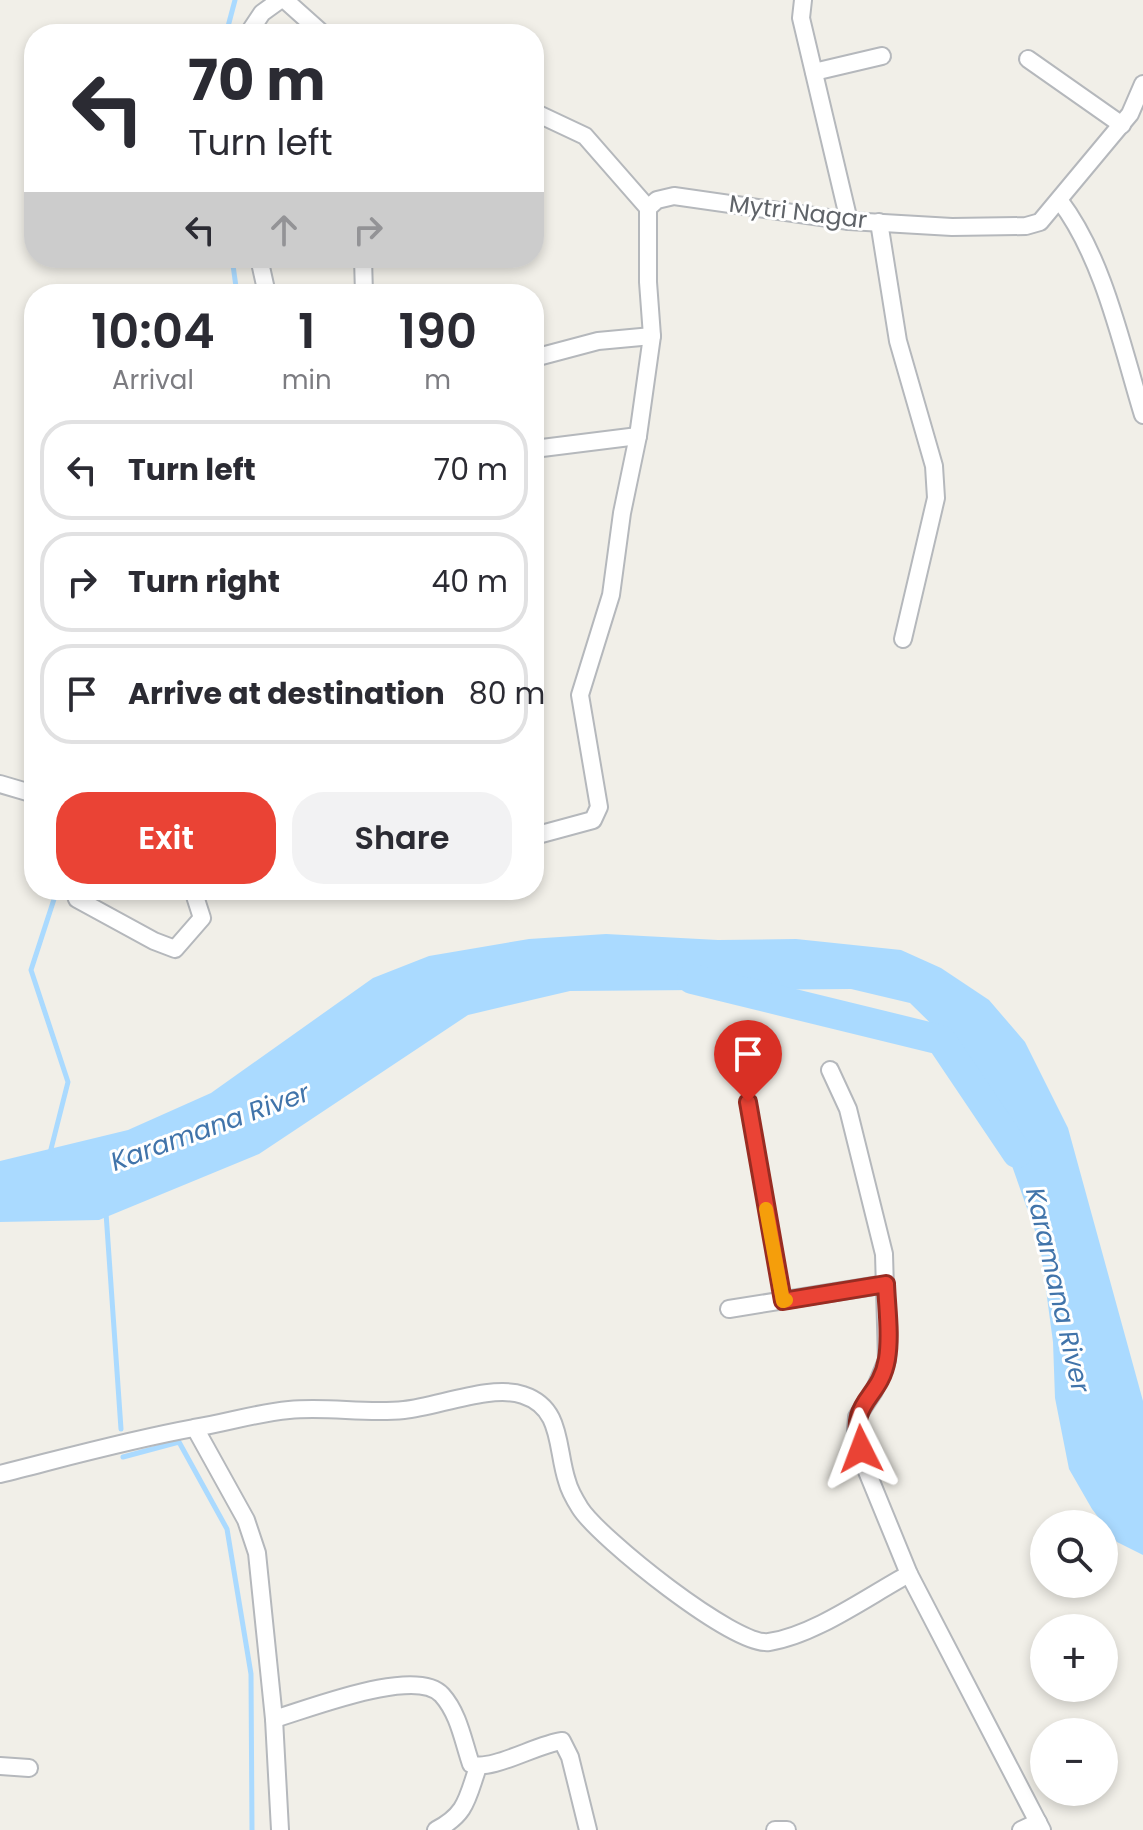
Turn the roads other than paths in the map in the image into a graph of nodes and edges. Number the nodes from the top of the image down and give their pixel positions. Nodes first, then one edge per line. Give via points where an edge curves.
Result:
1 (283, 0) edge
2 (803, 0) edge
3 (255, 24) edge
4 (311, 24) edge
5 (882, 56) dead end
6 (1028, 59) dead end
7 (814, 72) junction
8 (1143, 84) edge
9 (544, 117) edge
10 (1122, 125) junction
11 (1060, 201) junction
12 (648, 208) junction
13 (849, 221) junction
14 (879, 222) junction
15 (652, 336) junction
16 (544, 355) edge
17 (1143, 415) edge
18 (638, 436) junction
19 (544, 448) edge
20 (903, 639) dead end
21 (0, 784) edge
22 (24, 791) edge
23 (544, 834) edge
24 (79, 900) edge
25 (196, 900) edge
26 (830, 1070) dead end
27 (748, 1102) dead end
28 (886, 1284) junction
29 (783, 1301) junction
30 (729, 1309) dead end
31 (195, 1428) junction
32 (0, 1474) edge
33 (909, 1574) junction
34 (274, 1719) junction
35 (0, 1766) edge
36 (478, 1767) junction
37 (29, 1768) dead end
38 (1040, 1826) edge
39 (280, 1830) edge
40 (436, 1830) edge
41 (588, 1830) edge
42 (775, 1830) edge
43 (787, 1830) edge
44 (1021, 1830) edge

1 - 3 street
1 - 4 street
2 - 7 street via 801,18
5 - 7 street
6 - 10 street
7 - 13 street
8 - 10 street, Mytri Nagar
9 - 12 street via 585,136
10 - 11 street, Mytri Nagar
11 - 14 street, Mytri Nagar via 1040,222 1026,226
11 - 17 street via 1075,221 1110,307
12 - 13 street, Mytri Nagar via 674,196
12 - 15 street
13 - 14 street, Mytri Nagar
14 - 20 street via 898,341 935,477 936,498
15 - 16 street via 598,341
15 - 18 street
18 - 19 street
18 - 23 street via 611,595 580,695 599,807 585,824
21 - 22 street
24 - 25 street via 175,949 202,918
26 - 28 street via 848,1109 868,1182
27 - 29 lane
28 - 29 street
28 - 33 street via 887,1360 857,1417 856,1430 866,1469
29 - 30 street
31 - 32 street
31 - 33 street via 292,1410 406,1410 519,1393 536,1400 552,1417 567,1481 581,1509 699,1611 742,1637 765,1643 796,1635
31 - 34 street via 246,1520 257,1553
33 - 38 street
34 - 36 street via 379,1689 428,1685 449,1706 471,1764
34 - 39 street
35 - 37 street
36 - 40 street via 462,1812
36 - 41 street via 562,1741
38 - 44 street
42 - 43 street

